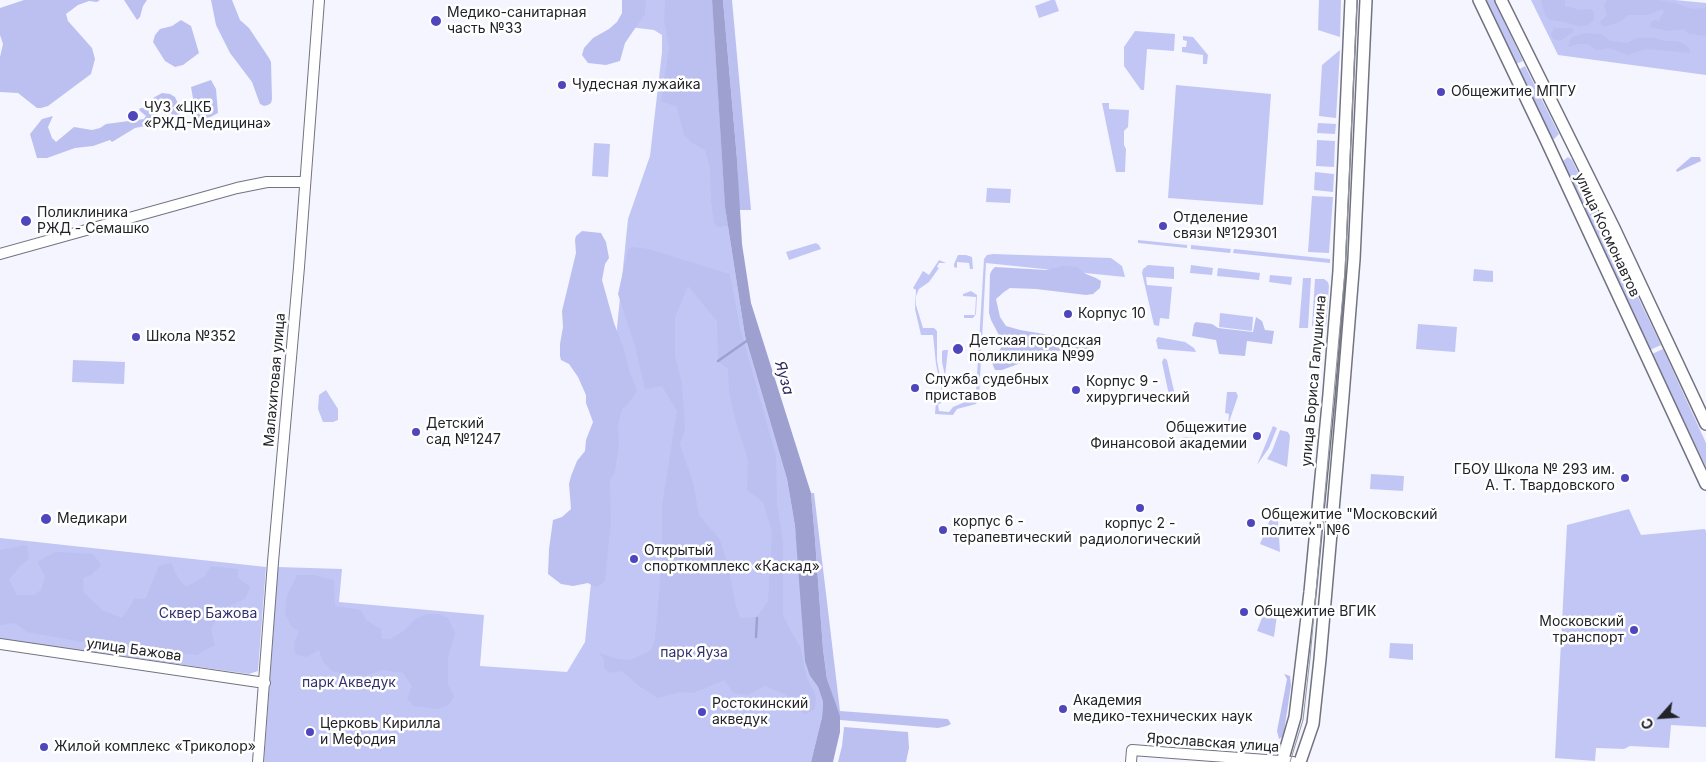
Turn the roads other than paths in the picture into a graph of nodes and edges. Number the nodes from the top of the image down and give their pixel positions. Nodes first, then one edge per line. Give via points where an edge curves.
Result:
1 (319, 0) edge
2 (1351, 0) edge
3 (1366, 0) edge
4 (1479, 0) edge
5 (1500, 0) edge
6 (305, 182) junction
7 (0, 254) edge
8 (1706, 424) edge
9 (1706, 484) edge
10 (0, 644) edge
11 (265, 682) junction
12 (258, 762) edge
13 (1131, 762) edge
14 (1282, 762) edge
15 (1293, 762) edge
16 (1300, 762) edge

1 - 6 street, Малахитовая улица
2 - 14 main road, улица Бориса Галушкина via 1339,271 1328,402 1295,716
3 - 16 main road via 1355,248 1343,396 1320,659 1312,724
4 - 9 main road, улица Космонавтов
5 - 8 main road, улица Космонавтов via 1614,228
6 - 7 street via 267,182 237,188
6 - 11 street, Малахитовая улица
10 - 11 street, улица Бажова
11 - 12 street, Малахитовая улица
13 - 14 street, Ярославская улица via 1132,750
14 - 15 street, Ярославская улица

